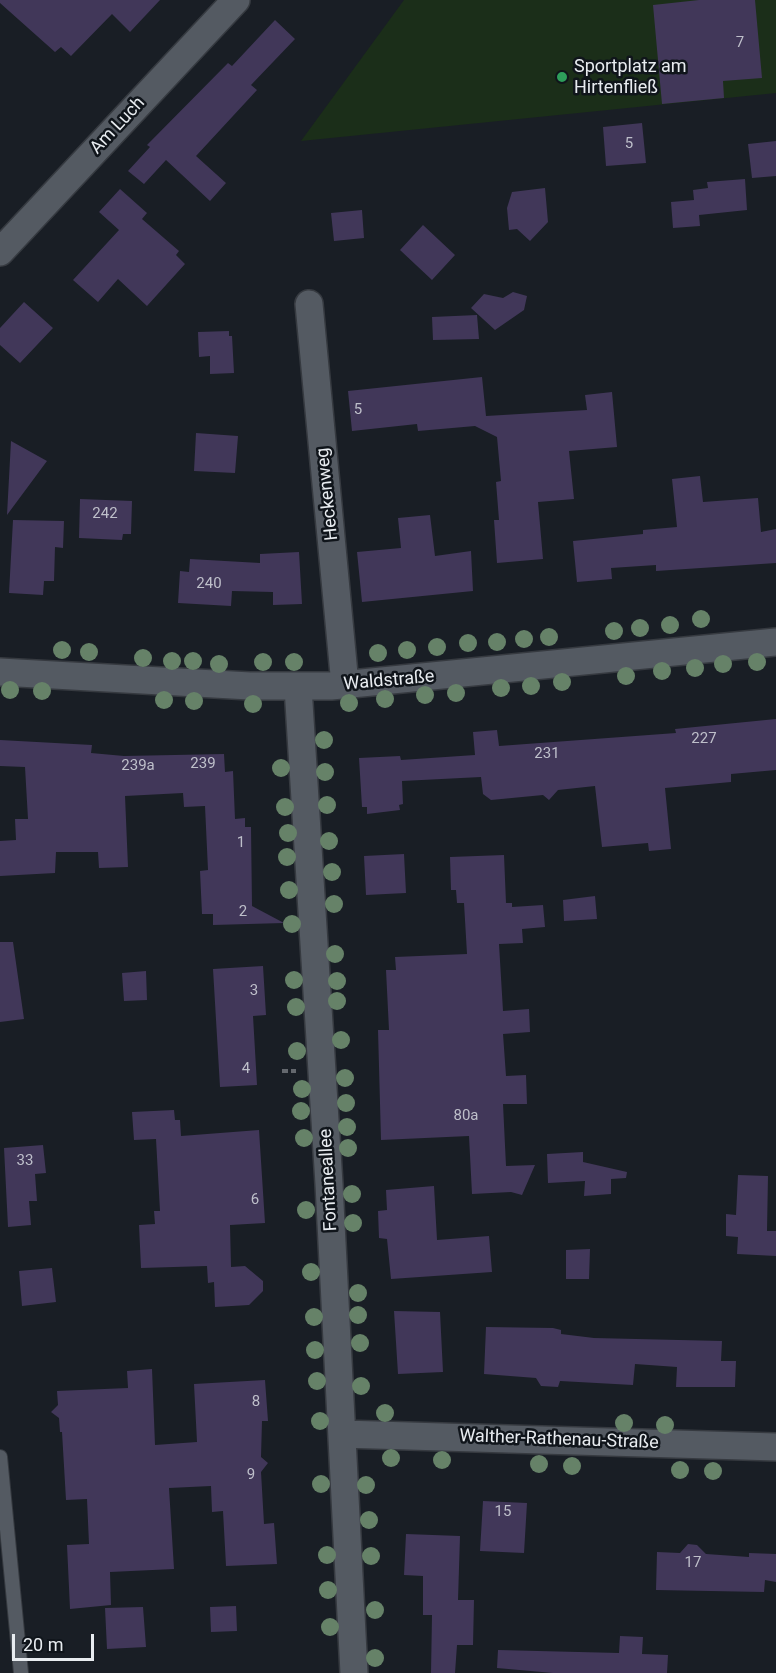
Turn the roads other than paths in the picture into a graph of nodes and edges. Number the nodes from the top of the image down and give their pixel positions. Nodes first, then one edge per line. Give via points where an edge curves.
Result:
1 (236, 0) edge
2 (0, 252) edge
3 (309, 304) dead end
4 (776, 642) edge
5 (0, 672) edge
6 (345, 685) junction
7 (298, 687) junction
8 (342, 1434) junction
9 (776, 1447) edge
10 (0, 1457) edge
11 (21, 1673) edge
12 (354, 1673) edge

1 - 2 street, Am Luch
3 - 6 street, Heckenweg
4 - 6 street, Waldstraße
5 - 7 street, Waldstraße
6 - 7 street, Waldstraße
7 - 8 street, Fontaneallee
8 - 9 street, Walther-Rathenau-Straße
8 - 12 street, Fontaneallee
10 - 11 lane

